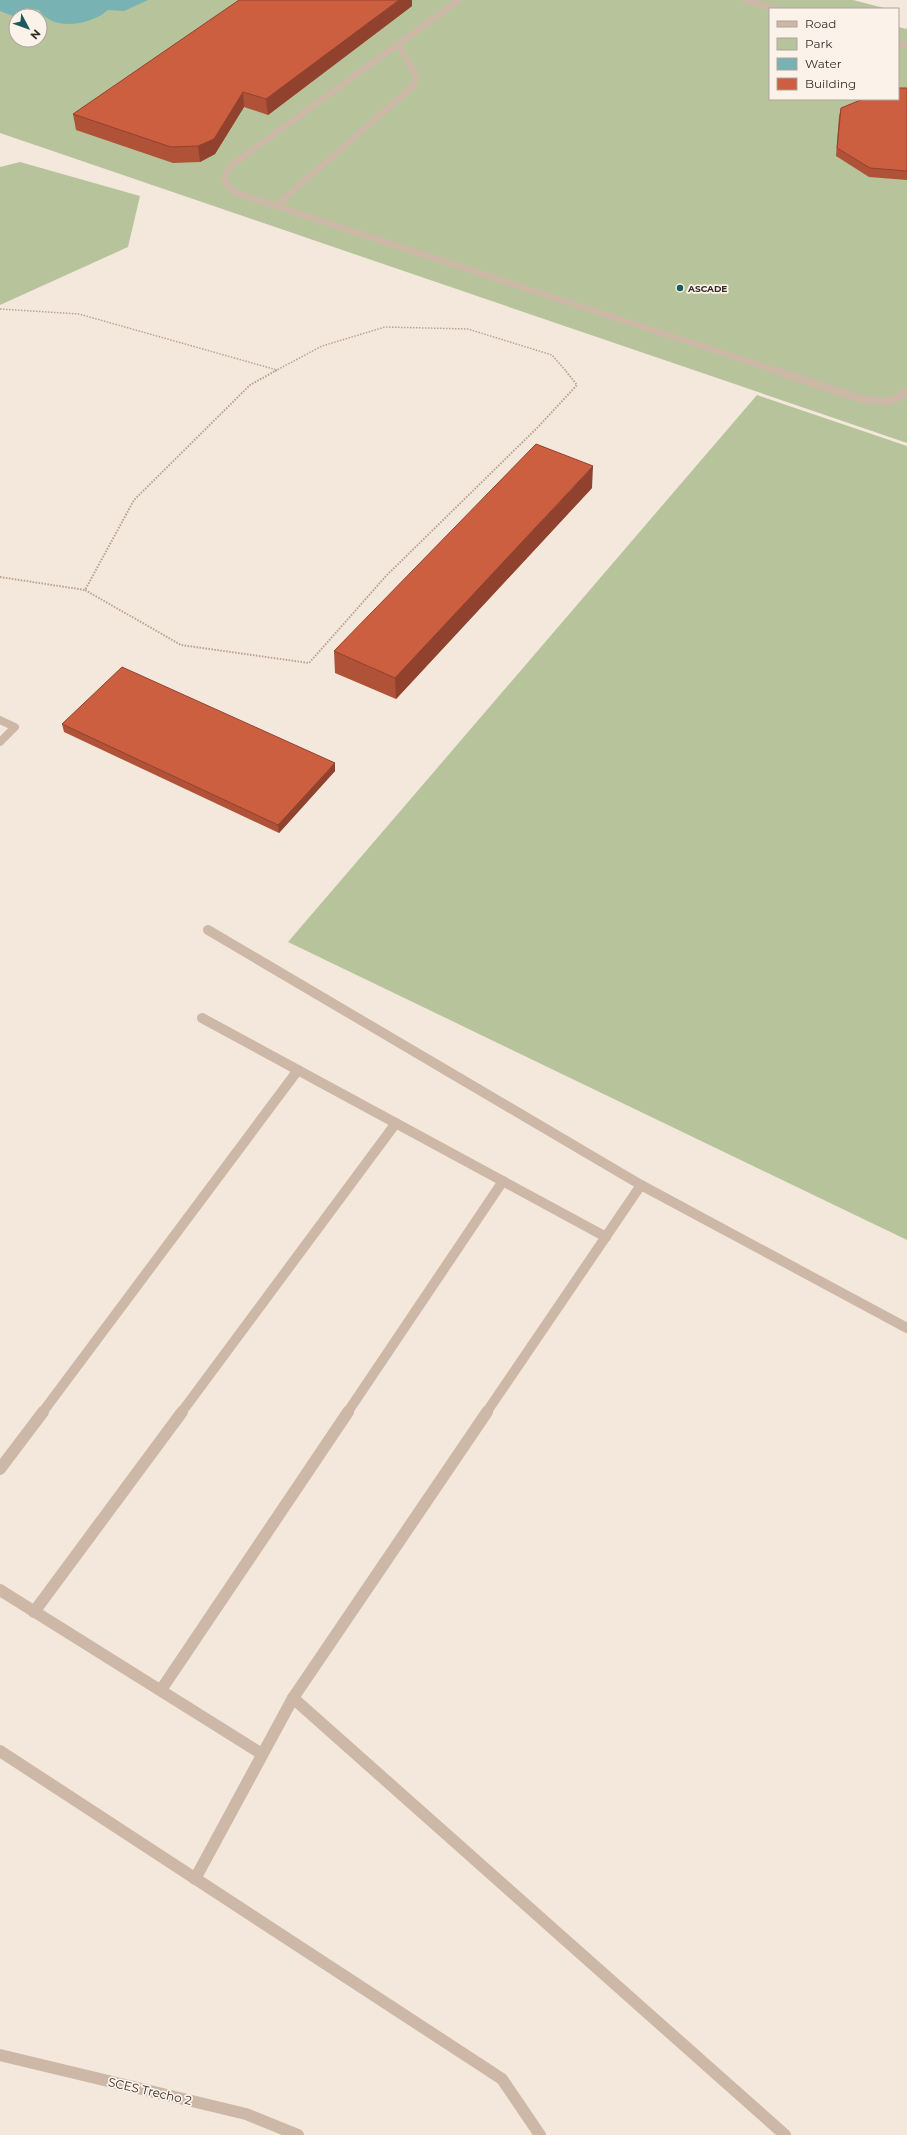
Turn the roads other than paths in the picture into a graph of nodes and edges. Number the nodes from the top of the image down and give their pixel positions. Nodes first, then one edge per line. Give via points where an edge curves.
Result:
1 (459, 0) edge
2 (744, 0) edge
3 (773, 8) edge
4 (398, 44) junction
5 (276, 206) junction
6 (907, 392) edge
7 (0, 720) edge
8 (0, 742) edge
9 (208, 930) dead end
10 (202, 1018) dead end
11 (298, 1070) junction
12 (396, 1123) junction
13 (504, 1182) junction
14 (641, 1186) junction
15 (606, 1237) junction
16 (907, 1328) edge
17 (0, 1469) edge
18 (0, 1590) edge
19 (34, 1612) junction
20 (161, 1690) junction
21 (293, 1698) junction
22 (0, 1751) edge
23 (262, 1754) junction
24 (195, 1879) junction
25 (0, 2055) edge
26 (298, 2135) edge
27 (540, 2135) edge
28 (786, 2135) edge

1 - 4 street
2 - 3 street
4 - 5 street via 416,76 414,85
4 - 5 street via 229,167 224,180 234,192
5 - 6 street via 861,399 888,402
7 - 8 street via 15,727
9 - 14 street
10 - 11 street
11 - 12 street
11 - 17 street
12 - 13 street
12 - 19 street
13 - 15 street
13 - 20 street
14 - 15 street
14 - 16 street
15 - 21 street
18 - 19 street
19 - 20 street
20 - 23 street
21 - 23 street
21 - 28 street
22 - 24 street
23 - 24 street
24 - 27 street via 502,2079
25 - 26 street, SCES Trecho 2 via 246,2114

